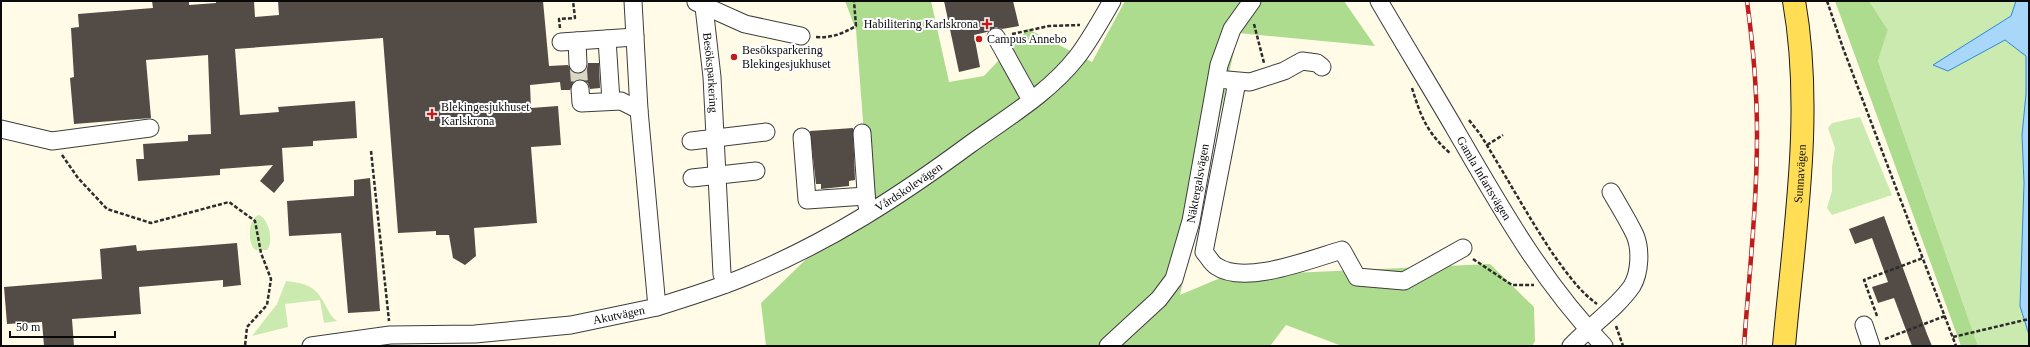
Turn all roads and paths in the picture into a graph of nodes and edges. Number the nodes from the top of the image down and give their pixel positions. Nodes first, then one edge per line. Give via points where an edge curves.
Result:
1 (573, 1) edge
2 (633, 1) edge
3 (854, 1) edge
4 (1112, 1) edge
5 (1379, 1) edge
6 (1794, 1) edge
7 (1827, 1) edge
8 (1250, 3) edge
9 (700, 4) edge
10 (1083, 25) dead end
11 (801, 36) joint
12 (635, 37) junction
13 (996, 37) joint
14 (607, 39) junction
15 (569, 42) junction
16 (578, 64) tunnel mouth
17 (1322, 67) dead end
18 (1217, 77) junction
19 (1267, 77) junction
20 (1237, 82) junction
21 (580, 89) tunnel mouth
22 (1031, 100) junction
23 (611, 101) junction
24 (639, 110) junction
25 (1467, 117) dead end
26 (150, 128) dead end
27 (1, 129) edge
28 (766, 132) dead end
29 (862, 133) dead end
30 (1503, 135) dead end
31 (802, 137) dead end
32 (716, 139) junction
33 (52, 141) junction
34 (691, 141) dead end
35 (1487, 145) junction
36 (371, 151) dead end
37 (756, 171) dead end
38 (718, 175) junction
39 (692, 178) dead end
40 (1611, 192) dead end
41 (866, 196) junction
42 (869, 214) junction
43 (1184, 245) junction
44 (1458, 251) joint
45 (1204, 252) junction
46 (1923, 258) junction
47 (726, 284) junction
48 (1534, 285) dead end
49 (657, 307) junction
50 (1606, 313) junction
51 (1945, 316) junction
52 (2029, 318) edge
53 (1871, 323) joint
54 (1587, 329) junction
55 (1883, 333) dead end
56 (390, 336) junction
57 (1953, 337) junction
58 (1878, 342) edge
59 (245, 346) edge
60 (311, 346) edge
61 (1108, 346) edge
62 (1571, 346) edge
63 (1604, 346) edge
64 (1622, 346) edge
65 (1784, 346) edge
66 (1888, 346) edge
67 (1956, 346) edge

1 - 15 path via 575,18 559,19
2 - 12 street, Akutvägen
3 - 11 path via 856,26 829,38
4 - 22 street, Vårdskolevägen via 1076,58
5 - 54 street, Gamla Infartsvägen via 1507,220 1551,284
6 - 65 main road, Sunnavägen via 1803,84 1801,150
7 - 46 path
8 - 18 street, Näktergalsvägen via 1232,29
8 - 19 path
9 - 11 street, Besöksparkering via 745,24
9 - 32 street, Besöksparkering via 712,76
10 - 13 path via 1050,26
12 - 14 street
12 - 24 street, Akutvägen
13 - 22 street
14 - 15 street
14 - 23 street
15 - 16 street
17 - 19 street via 1317,62 1302,61
18 - 20 street
18 - 43 street, Näktergalsvägen
19 - 20 street via 1250,82
20 - 45 street
21 - 23 street via 581,103
22 - 42 street, Vårdskolevägen
23 - 24 street via 621,101
24 - 49 street, Akutvägen
25 - 35 path
26 - 33 street
27 - 33 street
28 - 32 street
29 - 41 street
30 - 35 path
31 - 41 street via 807,200
32 - 34 street
32 - 38 street, Besöksparkering
33 - 59 path via 78,178 107,209 151,223 229,202 255,221 261,253 271,279 267,305 247,327
35 - 50 path via 1534,227 1566,272 1587,297
36 - 56 path
37 - 38 street
38 - 39 street
38 - 47 street, Besöksparkering via 722,274
40 - 50 street via 1636,236 1639,261 1632,285
41 - 42 street
42 - 47 street, Vårdskolevägen via 794,255
43 - 45 street
43 - 61 street, Näktergalsvägen via 1174,279 1160,299
44 - 45 street via 1404,281 1357,277 1342,250 1271,271 1233,274 1215,266
44 - 48 path via 1512,285
46 - 51 path
46 - 53 path via 1864,280
47 - 49 street, Vårdskolevägen
49 - 56 street, Akutvägen via 571,325 475,334
50 - 54 street
50 - 64 path via 1616,326
51 - 57 path
51 - 58 path
52 - 57 path
53 - 58 street
54 - 62 street
54 - 63 street, Gamla Infartsvägen
55 - 58 path
56 - 60 street, Akutvägen
57 - 67 path
58 - 66 path

